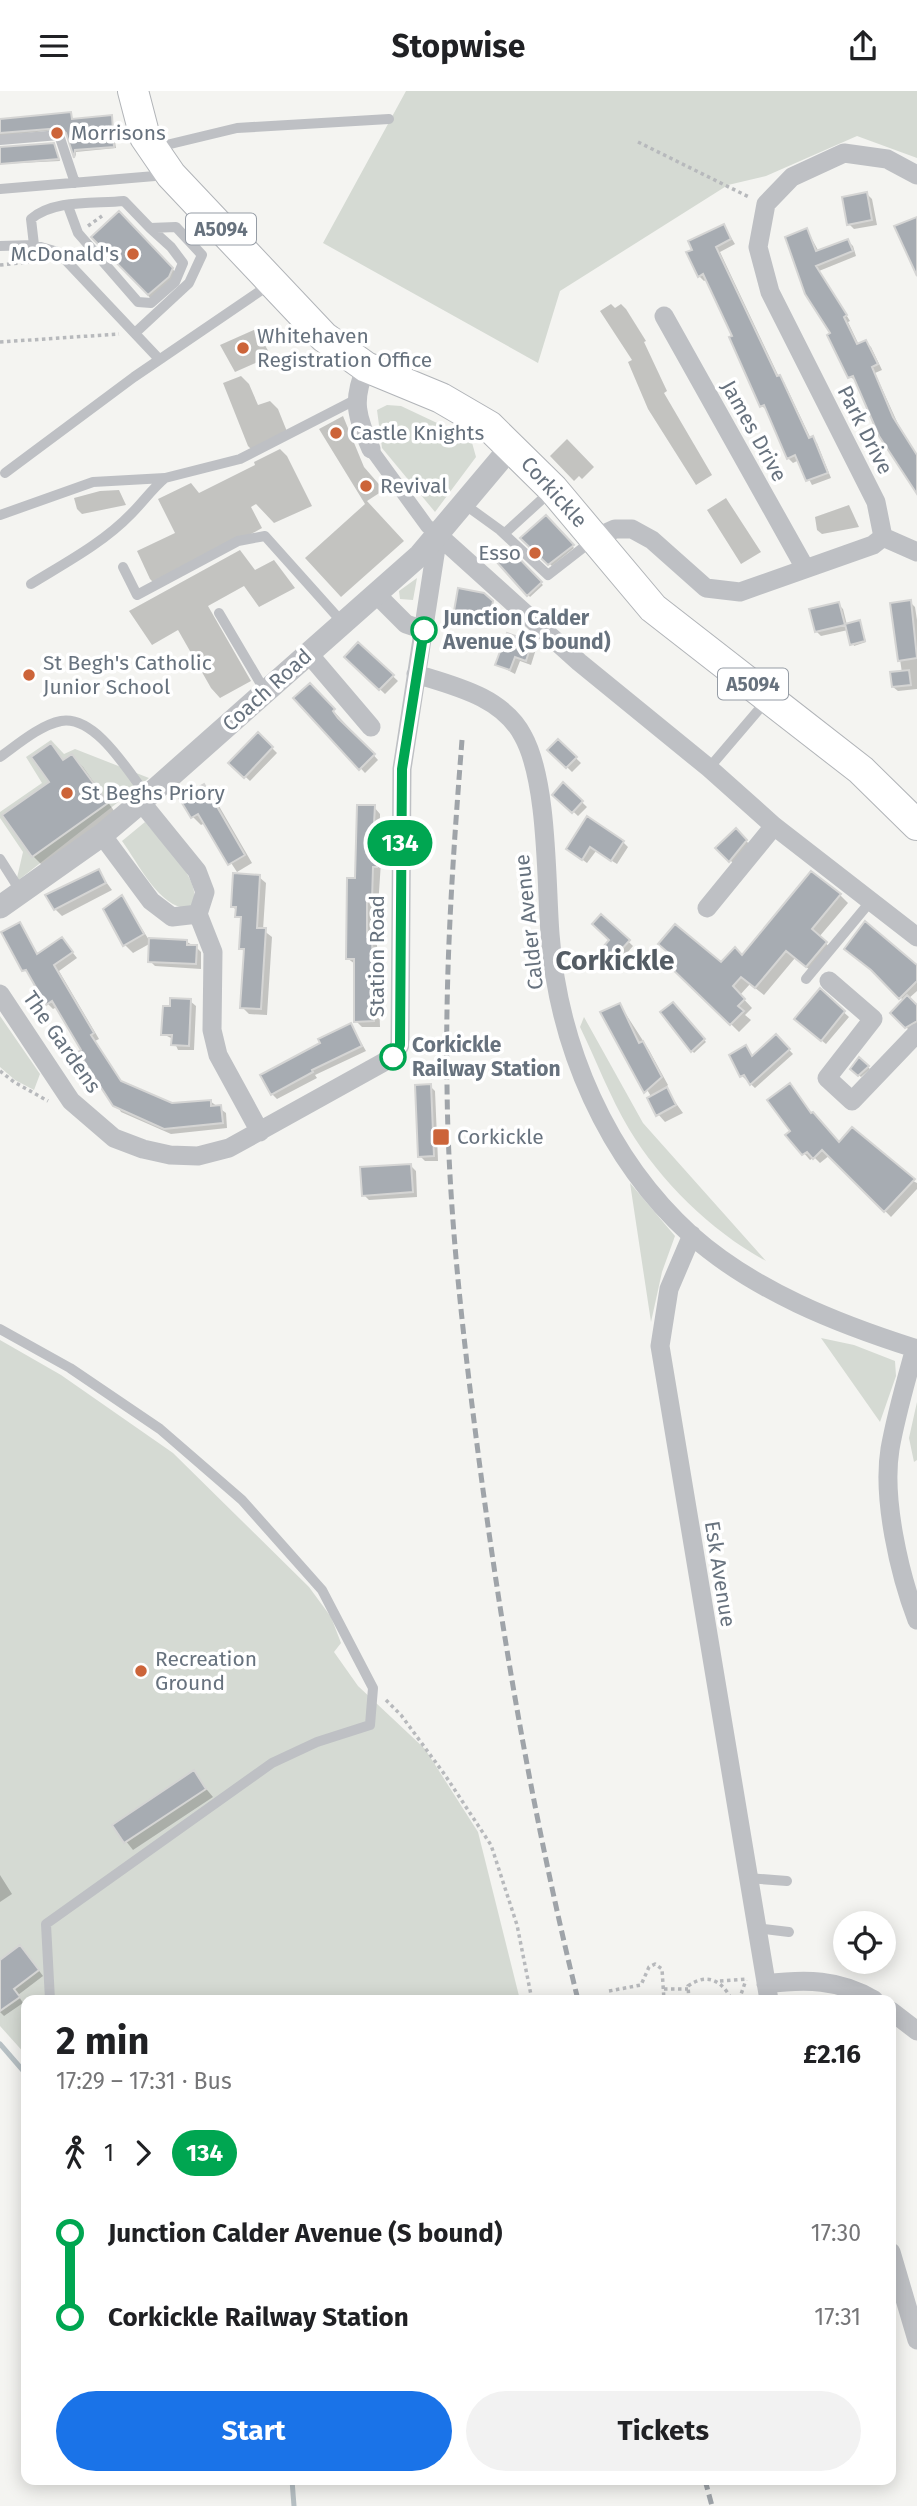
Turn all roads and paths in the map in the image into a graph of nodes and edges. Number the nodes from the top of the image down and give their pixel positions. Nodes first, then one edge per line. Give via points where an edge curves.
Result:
1 (133, 91) edge
2 (390, 119) dead end
3 (0, 139) edge
4 (638, 142) dead end
5 (152, 149) junction
6 (171, 175) junction
7 (917, 175) edge
8 (75, 183) junction
9 (0, 189) edge
10 (766, 204) junction
11 (68, 206) junction
12 (150, 228) junction
13 (34, 245) junction
14 (0, 246) edge
15 (273, 283) junction
16 (664, 316) dead end
17 (135, 333) junction
18 (0, 342) edge
19 (159, 359) junction
20 (366, 367) junction
21 (355, 400) junction
22 (511, 447) junction
23 (371, 449) joint
24 (5, 473) dead end
25 (165, 478) junction
26 (553, 489) junction
27 (464, 504) junction
28 (0, 515) edge
29 (504, 534) junction
30 (438, 535) junction
31 (883, 537) junction
32 (595, 538) junction
33 (917, 552) edge
34 (124, 567) dead end
35 (804, 568) junction
36 (31, 584) dead end
37 (374, 593) junction
38 (219, 613) dead end
39 (342, 622) junction
40 (424, 630) junction
41 (308, 653) junction
42 (416, 674) junction
43 (265, 691) junction
44 (770, 697) junction
45 (371, 727) dead end
46 (0, 757) edge
47 (709, 768) junction
48 (145, 800) junction
49 (917, 825) edge
50 (774, 826) junction
51 (102, 835) junction
52 (0, 859) edge
53 (21, 893) junction
54 (870, 902) junction
55 (0, 907) edge
56 (708, 908) dead end
57 (198, 914) junction
58 (917, 937) edge
59 (806, 979) dead end
60 (829, 981) dead end
61 (0, 994) edge
62 (917, 1033) edge
63 (0, 1071) edge
64 (52, 1103) dead end
65 (260, 1132) junction
66 (692, 1235) junction
67 (0, 1329) edge
68 (916, 1349) edge
69 (917, 1620) edge
70 (373, 1688) junction
71 (746, 1878) junction
72 (787, 1881) dead end
73 (754, 1926) junction
74 (789, 1932) dead end
75 (718, 1981) junction
76 (760, 1988) edge
77 (664, 1989) junction
78 (688, 1989) junction
79 (610, 1991) dead end
80 (50, 1995) edge
81 (531, 1995) edge
82 (664, 1995) edge
83 (689, 1995) edge
84 (730, 1995) edge
85 (861, 1995) edge
86 (896, 2015) edge
87 (917, 2031) edge
88 (896, 2269) edge
89 (917, 2340) edge

1 - 5 main road, A5094
2 - 5 lane via 237,128
3 - 8 lane via 59,135
4 - 10 path
5 - 6 main road, A5094
6 - 8 lane
6 - 15 main road, A5094
7 - 10 street via 887,159 844,153 792,177
8 - 9 lane
10 - 31 street, Park Drive via 758,247 770,292 876,502
11 - 12 lane via 124,201
11 - 12 lane via 78,233 138,302 151,303 175,282 183,263
11 - 13 lane via 40,211 31,219
12 - 17 lane via 176,227 202,255 189,283
13 - 14 lane
13 - 17 lane via 58,252
15 - 19 lane
15 - 20 main road, A5094 via 324,337
16 - 35 street, James Drive
17 - 18 path
17 - 19 lane
19 - 24 lane
20 - 21 street
20 - 22 main road, A5094 via 467,411
21 - 23 street
21 - 25 lane via 240,459
22 - 26 main road, Corkickle / A5094
22 - 27 street, Coach Road
23 - 30 street
25 - 28 lane via 93,481
25 - 36 lane via 96,543
26 - 29 lane
26 - 32 main road, Corkickle / A5094
27 - 29 lane
27 - 30 street, Coach Road
29 - 32 lane via 548,575
30 - 37 street, Coach Road
30 - 40 street, Station Road
30 - 47 street via 579,662
31 - 33 street
31 - 35 street
32 - 35 street via 615,529 641,532 706,588 740,592
32 - 44 main road, A5094 via 653,608
34 - 39 lane via 137,595 238,541 265,536
37 - 39 street, Coach Road
37 - 40 street via 405,624
38 - 43 lane
39 - 41 street, Coach Road
40 - 42 street, Station Road
41 - 43 street, Coach Road
41 - 45 street
42 - 65 street, Station Road via 402,769 400,1045 393,1057
42 - 66 street, Calder Avenue via 487,699 523,734 537,788 560,1005 573,1050 589,1094 637,1173
43 - 48 street, Coach Road
44 - 47 lane
44 - 49 main road, A5094 via 861,770
46 - 48 lane via 47,726 79,722 95,731
47 - 50 street
48 - 51 street, Coach Road
48 - 57 street via 197,871 205,892
50 - 54 street
50 - 56 street
51 - 53 street, Coach Road
51 - 57 street via 151,901 172,917
52 - 53 lane
53 - 55 street, Coach Road
54 - 58 street
54 - 59 lane
57 - 65 street via 213,952 211,1017 218,1055
60 - 62 street via 873,1019 827,1078 852,1101
61 - 65 street, The Gardens via 64,1092 114,1137 143,1149 198,1156 229,1148
63 - 64 path
66 - 68 street, Calder Avenue via 808,1308
66 - 71 street, Esk Avenue via 669,1289 660,1346
67 - 70 lane via 70,1368 160,1429 242,1500 322,1590
68 - 69 street via 890,1451 890,1490 893,1525
70 - 80 lane via 370,1725 272,1763 46,1924
70 - 81 path via 401,1715 491,1845 517,1925
71 - 72 lane
71 - 73 street, Esk Avenue
73 - 74 lane
73 - 76 street, Esk Avenue
75 - 76 path
75 - 78 path via 707,1978
75 - 84 path
76 - 85 street via 817,1980
77 - 78 path
77 - 79 path via 662,1969 655,1964 641,1985
77 - 82 path
78 - 83 path
86 - 87 street
88 - 89 street

